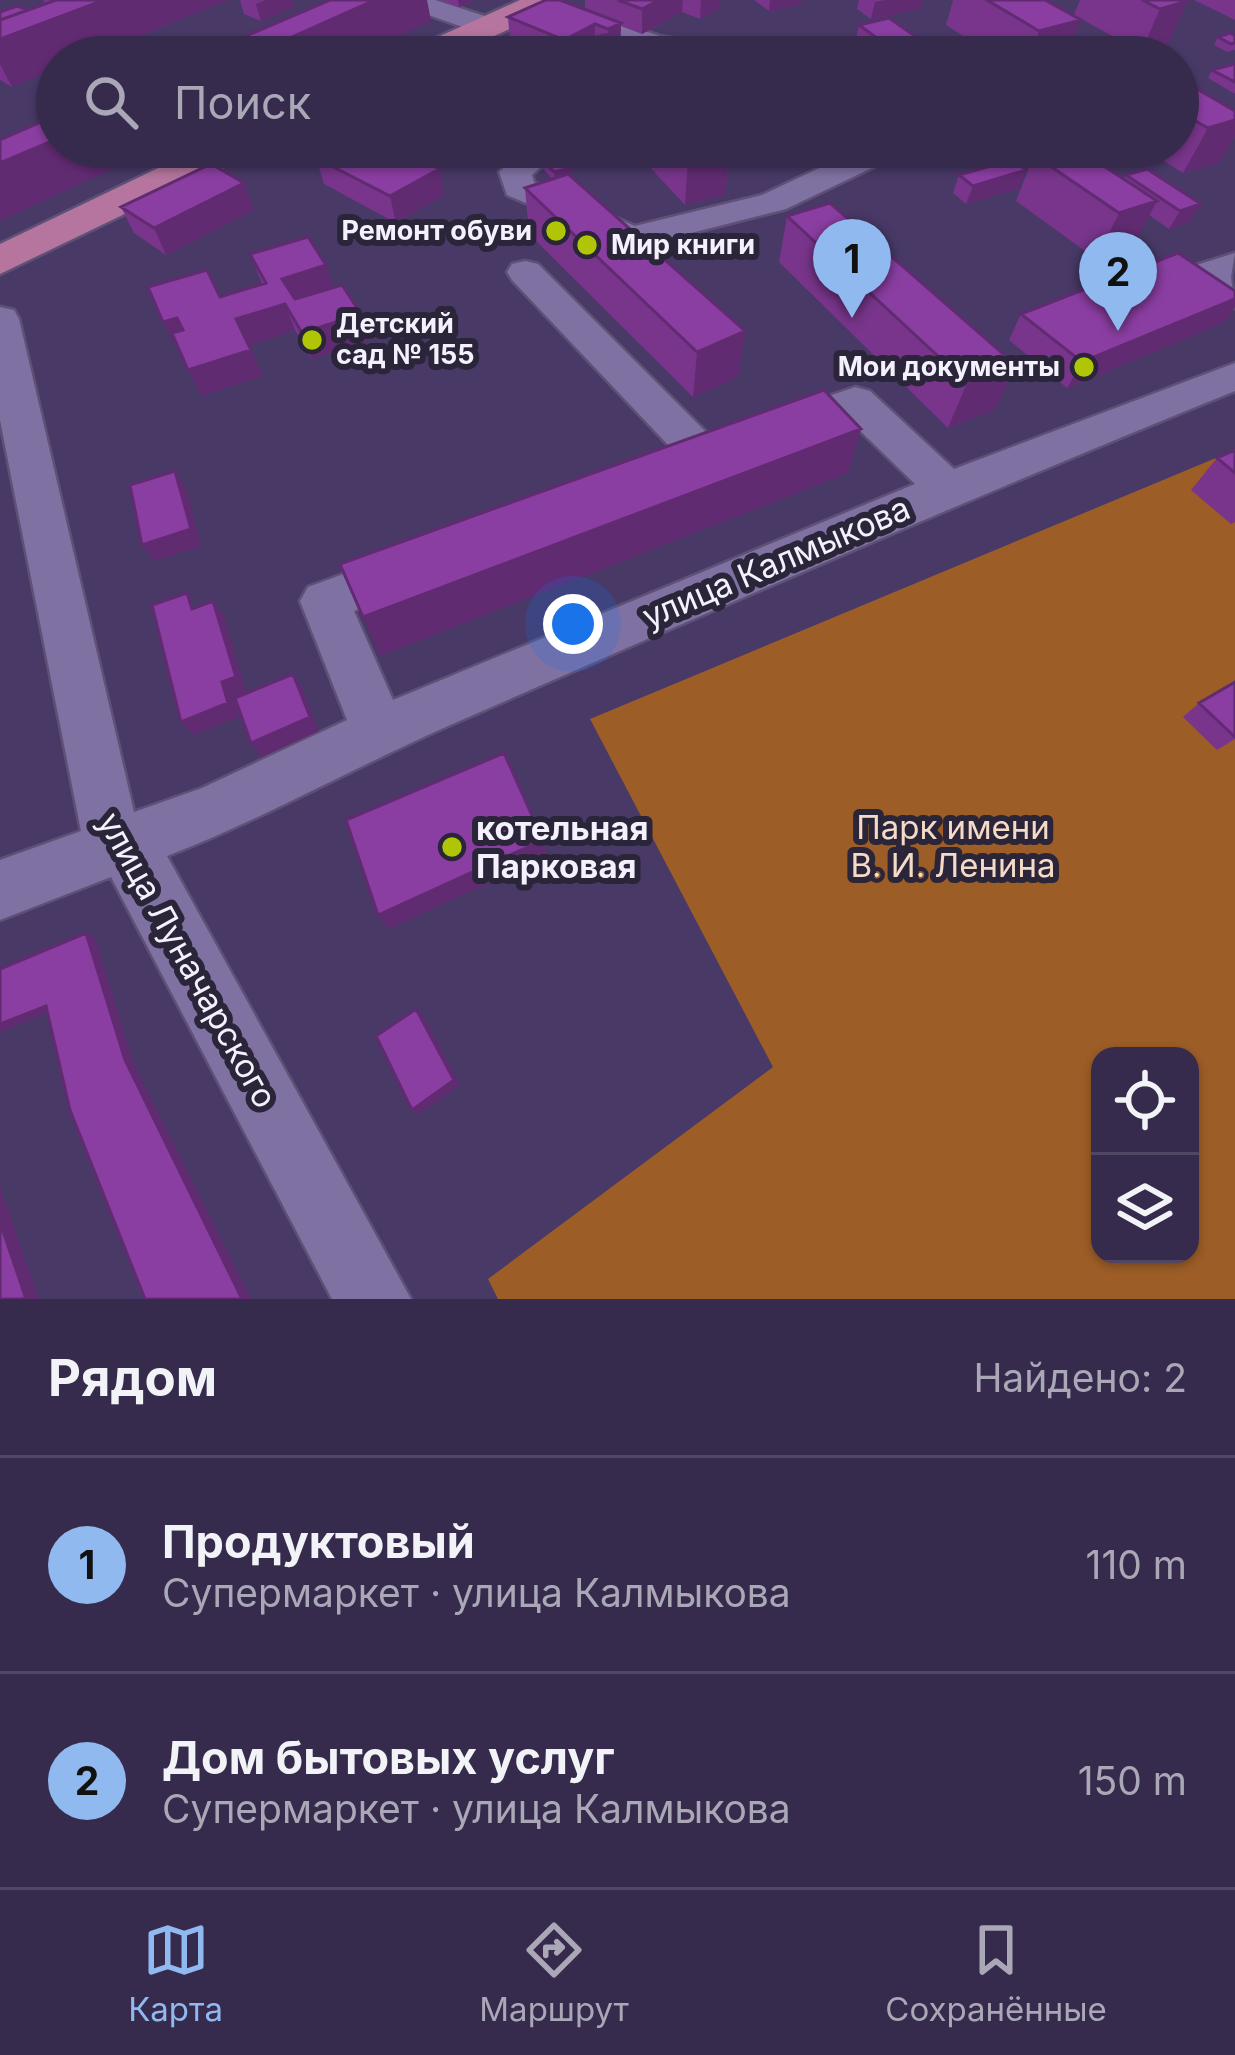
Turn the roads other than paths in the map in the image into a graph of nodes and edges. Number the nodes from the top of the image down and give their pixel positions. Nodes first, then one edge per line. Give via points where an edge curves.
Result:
1 (410, 0) edge
2 (542, 2) edge
3 (488, 26) junction
4 (466, 36) edge
5 (634, 36) edge
6 (190, 168) edge
7 (520, 168) edge
8 (846, 168) edge
9 (0, 261) edge
10 (1235, 264) edge
11 (525, 272) dead end
12 (1235, 297) edge
13 (0, 319) edge
14 (1235, 376) edge
15 (704, 456) junction
16 (659, 473) edge
17 (947, 489) junction
18 (459, 550) edge
19 (379, 731) junction
20 (124, 845) junction
21 (0, 890) edge
22 (373, 1299) edge

1 - 3 street
2 - 3 main road
2 - 5 street
3 - 4 main road
6 - 9 main road
7 - 8 street via 518,188 632,236 774,202
10 - 12 street via 1203,275
11 - 15 street
13 - 20 street, улица Луначарского via 105,821
14 - 17 street, улица Калмыкова
15 - 16 street
15 - 17 street via 855,401
17 - 19 street, улица Калмыкова
18 - 19 street via 325,601
19 - 20 street, улица Калмыкова
20 - 21 street, улица Калмыкова
20 - 22 street, улица Луначарского

